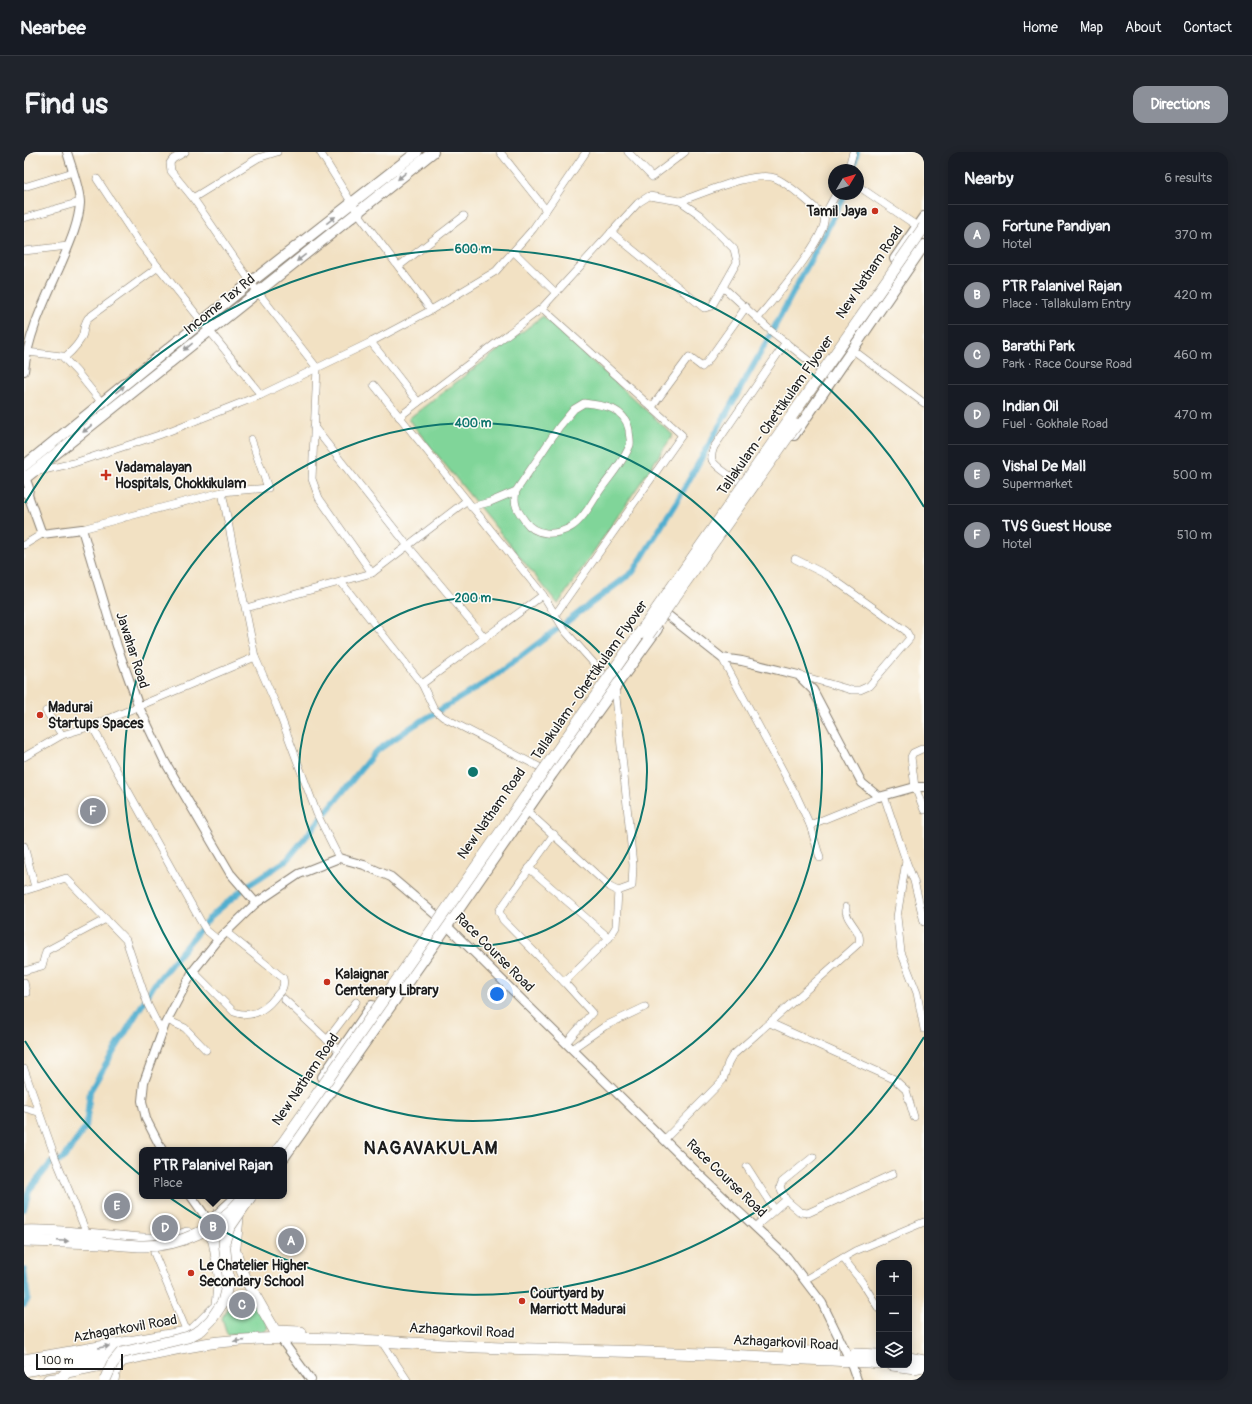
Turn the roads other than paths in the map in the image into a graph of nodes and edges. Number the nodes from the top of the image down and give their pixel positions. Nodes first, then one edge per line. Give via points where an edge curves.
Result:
1 (67, 152) edge
2 (185, 152) edge
3 (277, 152) edge
4 (320, 152) edge
5 (433, 152) edge
6 (500, 152) edge
7 (586, 152) edge
8 (628, 152) edge
9 (685, 152) edge
10 (853, 152) edge
11 (411, 157) edge
12 (850, 164) edge
13 (73, 172) junction
14 (97, 179) dead end
15 (24, 186) edge
16 (864, 190) edge
17 (193, 198) junction
18 (833, 200) edge
19 (680, 201) junction
20 (80, 202) junction
21 (352, 204) junction
22 (546, 210) junction
23 (358, 213) junction
24 (464, 216) dead end
25 (824, 216) junction
26 (924, 217) edge
27 (24, 218) edge
28 (921, 227) edge
29 (611, 232) junction
30 (924, 238) edge
31 (924, 245) edge
32 (68, 246) junction
33 (24, 251) edge
34 (514, 252) junction
35 (399, 266) junction
36 (158, 267) junction
37 (251, 282) junction
38 (723, 287) junction
39 (257, 291) junction
40 (556, 293) junction
41 (746, 307) junction
42 (542, 308) junction
43 (431, 310) junction
44 (758, 318) junction
45 (202, 323) junction
46 (208, 331) junction
47 (371, 342) junction
48 (786, 342) junction
49 (853, 350) junction
50 (26, 355) edge
51 (64, 358) junction
52 (317, 368) junction
53 (820, 370) junction
54 (24, 371) edge
55 (833, 380) junction
56 (374, 385) dead end
57 (261, 395) junction
58 (418, 402) junction
59 (102, 403) junction
60 (924, 403) edge
61 (652, 407) junction
62 (400, 417) junction
63 (314, 427) junction
64 (251, 438) dead end
65 (24, 466) edge
66 (35, 472) junction
67 (25, 477) edge
68 (740, 483) junction
69 (516, 491) junction
70 (222, 492) junction
71 (755, 492) junction
72 (26, 494) edge
73 (469, 504) junction
74 (82, 528) junction
75 (42, 534) junction
76 (24, 545) edge
77 (408, 546) junction
78 (795, 559) dead end
79 (372, 573) junction
80 (341, 582) junction
81 (543, 595) junction
82 (655, 604) junction
83 (246, 608) junction
84 (668, 614) junction
85 (555, 615) junction
86 (485, 638) junction
87 (256, 657) junction
88 (722, 658) junction
89 (798, 675) junction
90 (606, 676) junction
91 (422, 684) junction
92 (615, 687) junction
93 (139, 707) junction
94 (46, 711) dead end
95 (92, 726) junction
96 (62, 735) junction
97 (924, 748) edge
98 (24, 756) edge
99 (541, 766) junction
100 (552, 774) junction
101 (915, 787) junction
102 (924, 787) edge
103 (881, 796) junction
104 (924, 810) edge
105 (527, 811) junction
106 (810, 825) junction
107 (554, 834) junction
108 (24, 846) edge
109 (339, 858) junction
110 (820, 858) dead end
111 (906, 861) junction
112 (529, 868) junction
113 (35, 887) junction
114 (24, 891) edge
115 (618, 891) junction
116 (256, 904) junction
117 (846, 908) dead end
118 (437, 916) junction
119 (923, 917) edge
120 (106, 919) junction
121 (447, 926) junction
122 (226, 932) junction
123 (609, 938) junction
124 (218, 940) junction
125 (24, 971) edge
126 (193, 971) junction
127 (24, 982) edge
128 (564, 982) junction
129 (26, 993) dead end
130 (284, 999) dead end
131 (356, 1002) dead end
132 (645, 1007) dead end
133 (167, 1020) junction
134 (770, 1023) junction
135 (924, 1029) edge
136 (162, 1033) junction
137 (327, 1040) junction
138 (569, 1046) junction
139 (206, 1050) dead end
140 (340, 1052) junction
141 (24, 1069) edge
142 (31, 1110) edge
143 (24, 1113) edge
144 (914, 1117) dead end
145 (665, 1139) junction
146 (160, 1147) edge
147 (276, 1147) edge
148 (280, 1147) edge
149 (286, 1147) edge
150 (287, 1153) edge
151 (813, 1157) dead end
152 (747, 1167) dead end
153 (893, 1174) dead end
154 (193, 1199) edge
155 (235, 1199) edge
156 (242, 1199) edge
157 (249, 1199) edge
158 (254, 1199) edge
159 (786, 1200) junction
160 (774, 1209) junction
161 (238, 1218) junction
162 (924, 1222) edge
163 (212, 1225) junction
164 (756, 1226) junction
165 (24, 1231) edge
166 (87, 1234) junction
167 (24, 1241) edge
168 (235, 1251) junction
169 (154, 1253) dead end
170 (843, 1258) junction
171 (806, 1280) junction
172 (876, 1304) edge
173 (187, 1332) junction
174 (278, 1335) junction
175 (382, 1342) junction
176 (576, 1346) junction
177 (876, 1355) edge
178 (121, 1357) junction
179 (848, 1357) junction
180 (912, 1359) edge
181 (924, 1361) edge
182 (876, 1362) edge
183 (924, 1366) edge
184 (25, 1367) edge
185 (912, 1368) edge
186 (64, 1379) edge
187 (48, 1380) edge
188 (105, 1380) edge
189 (113, 1380) edge
190 (311, 1380) edge
191 (407, 1380) edge
192 (857, 1380) edge

1 - 13 street
2 - 17 street via 173,159 170,167
3 - 17 street via 258,158
4 - 21 street
5 - 11 main road, Income Tax Rd
6 - 22 street
7 - 22 street
8 - 9 street via 652,177
10 - 12 street
11 - 21 main road, Income Tax Rd
11 -> 23 main road, Income Tax Rd
13 - 15 street
13 - 20 street
14 - 36 street
16 - 28 street
17 - 37 street
18 - 25 street
19 - 25 street via 749,178 769,177 793,191
19 - 29 street via 649,196 638,203
19 - 38 street via 700,216 734,249 737,262
20 - 27 street
20 - 32 street via 77,222
21 - 23 street
37 -> 21 main road, Income Tax Rd
22 - 34 street
23 - 35 street
23 -> 39 main road, Income Tax Rd
24 - 35 street
25 - 44 street via 823,227 808,254
26 - 28 main road, New Natham Road
28 - 53 main road, New Natham Road
28 - 148 main road, Tallakulam - Chettikulam Flyover, bridge via 790,421
29 - 38 street via 704,308 712,306
29 - 40 street
30 - 149 main road, Tallakulam - Chettikulam Flyover, bridge via 752,490 550,770
31 - 49 main road, New Natham Road
32 - 33 street
32 - 50 street via 36,320
34 - 40 street
34 - 43 street via 496,270
35 - 43 street
36 - 45 street
36 - 51 street via 88,318 82,336
37 - 39 street
37 - 45 main road, Income Tax Rd
38 - 41 street
39 - 46 main road, Income Tax Rd
39 - 52 street
40 - 42 street
41 - 44 street
41 - 61 street via 707,362 702,367 688,357
42 - 58 street
42 - 61 street
43 - 47 street
44 - 48 street
45 - 46 street
59 -> 45 main road, Income Tax Rd
46 - 57 street
46 -> 66 main road, Income Tax Rd
47 - 52 street
47 - 58 street
48 - 53 street
48 - 68 street via 712,454 716,465
49 - 55 main road, New Natham Road
49 - 60 street
50 - 51 street
50 - 54 street
51 - 59 street
52 - 57 street
52 - 63 street
53 - 55 street
53 - 68 main road, New Natham Road
55 - 71 main road, New Natham Road
56 - 62 street
57 - 66 street via 159,435 74,463
58 - 62 street
59 - 65 main road, Income Tax Rd
61 - 85 street via 682,435
62 - 73 street
63 - 77 street
63 - 79 street via 312,479 315,490
64 - 70 street via 268,488
66 - 67 main road, Income Tax Rd
67 - 72 street via 29,488
68 - 71 street
68 - 82 main road, New Natham Road
69 - 69 street via 514,501 517,511 526,523 539,533 555,533 572,527 625,455 630,443 628,423 618,412 606,405 584,403 559,427
69 - 73 street via 490,502
70 - 74 street
70 - 83 street
71 - 84 main road, New Natham Road
72 - 75 street
73 - 77 street
73 - 81 street
74 - 75 street
74 - 93 street, Jawahar Road via 117,646
75 - 76 street
77 - 79 street
77 - 86 street
78 - 89 street via 829,576 910,634 910,638 869,686 860,690 851,690
79 - 80 street
80 - 83 street
80 - 91 street
81 - 85 street
81 - 86 street
82 - 84 street
82 - 90 main road, New Natham Road
83 - 87 street
84 - 88 street
84 - 92 main road, New Natham Road
85 - 90 street via 565,631
86 - 91 street
87 - 93 street
87 - 109 street via 320,822
88 - 89 street
88 - 106 street
89 - 103 street via 813,690 862,783
90 - 92 street
90 - 99 main road, New Natham Road
91 - 99 street via 434,709 443,717
92 - 100 main road, New Natham Road
92 - 115 street via 634,882 629,888
93 - 95 street
93 - 116 street, Jawahar Road via 164,760 230,873
94 - 96 street
95 - 96 street
95 - 124 street via 200,920 206,930
96 - 98 street
97 - 101 street via 913,753 911,757
99 - 100 street
99 - 118 main road, New Natham Road
100 - 105 main road, New Natham Road
101 - 102 street
101 - 103 street
101 - 104 street
103 - 106 street
103 - 111 street
105 - 107 street
105 - 121 main road, New Natham Road
106 - 110 street
107 - 112 street
107 - 115 street via 610,887
108 - 113 street
109 - 116 street via 299,874
109 - 118 street, Race Course Road via 364,865 391,877
111 - 119 street
111 - 135 street via 897,924 901,952 917,993
112 - 123 street
112 - 128 street via 500,908 500,915
113 - 114 street
113 - 120 street via 66,878
115 - 123 street via 617,922
116 - 122 street
117 - 134 street via 846,916 859,934 859,943
118 - 121 street, Race Course Road
118 - 140 main road, New Natham Road
120 - 125 street via 46,951 42,966
120 - 136 street via 126,940 148,1005
121 - 138 street, Race Course Road
121 - 150 main road, New Natham Road
122 - 124 street
122 - 126 street via 283,978 283,988 271,1003 264,1010 251,1015 234,1012
123 - 128 street
124 - 126 street
126 - 133 street
127 - 129 street
128 - 138 street via 592,1012
130 - 137 street
131 - 137 street
132 - 138 street
133 - 136 street
133 - 139 street via 185,1028
134 - 144 street via 894,1079 906,1090
134 - 145 street via 732,1056 723,1080
136 - 146 street via 144,1082 142,1100 146,1119
137 - 140 street
138 - 145 street, Race Course Road
140 - 147 main road, New Natham Road
141 - 142 street
142 - 143 street
142 - 166 street via 60,1168
145 - 164 street, Race Course Road
151 - 159 street via 782,1182 780,1187
152 - 160 street
153 - 159 street via 808,1213 800,1212
154 - 163 street
155 - 163 main road
167 -> 156 main road, bridge via 144,1246 181,1242 208,1228
157 - 178 main road, bridge via 228,1228 224,1242 228,1277 226,1290 223,1302 211,1320 201,1330 188,1337
158 - 161 main road
159 - 160 street
160 - 164 street
161 - 163 main road via 233,1223
161 - 168 main road
162 - 170 street
163 - 166 main road via 180,1236 164,1238
163 - 168 main road via 226,1233
163 - 173 main road, Azhagarkovil Road via 220,1275 217,1306 194,1329
164 - 171 street, Race Course Road
165 - 166 main road
168 - 174 main road via 245,1277
169 - 173 street
170 - 171 street
170 - 172 street
171 - 179 street, Race Course Road via 822,1303
184 -> 173 main road, Azhagarkovil Road
174 - 175 main road, Azhagarkovil Road
174 - 176 main road, Azhagarkovil Road
174 -> 178 main road via 267,1339 219,1342
174 - 190 street
175 - 176 main road, Azhagarkovil Road
175 - 191 street
176 - 179 main road, Azhagarkovil Road
177 - 179 main road, Azhagarkovil Road
178 - 184 main road
178 - 186 main road via 67,1372
178 - 188 main road, bridge via 112,1364
178 - 189 main road via 115,1368
179 - 182 main road, Azhagarkovil Road
179 - 192 street, Race Course Road
180 - 181 main road
183 - 185 main road
186 - 187 main road

